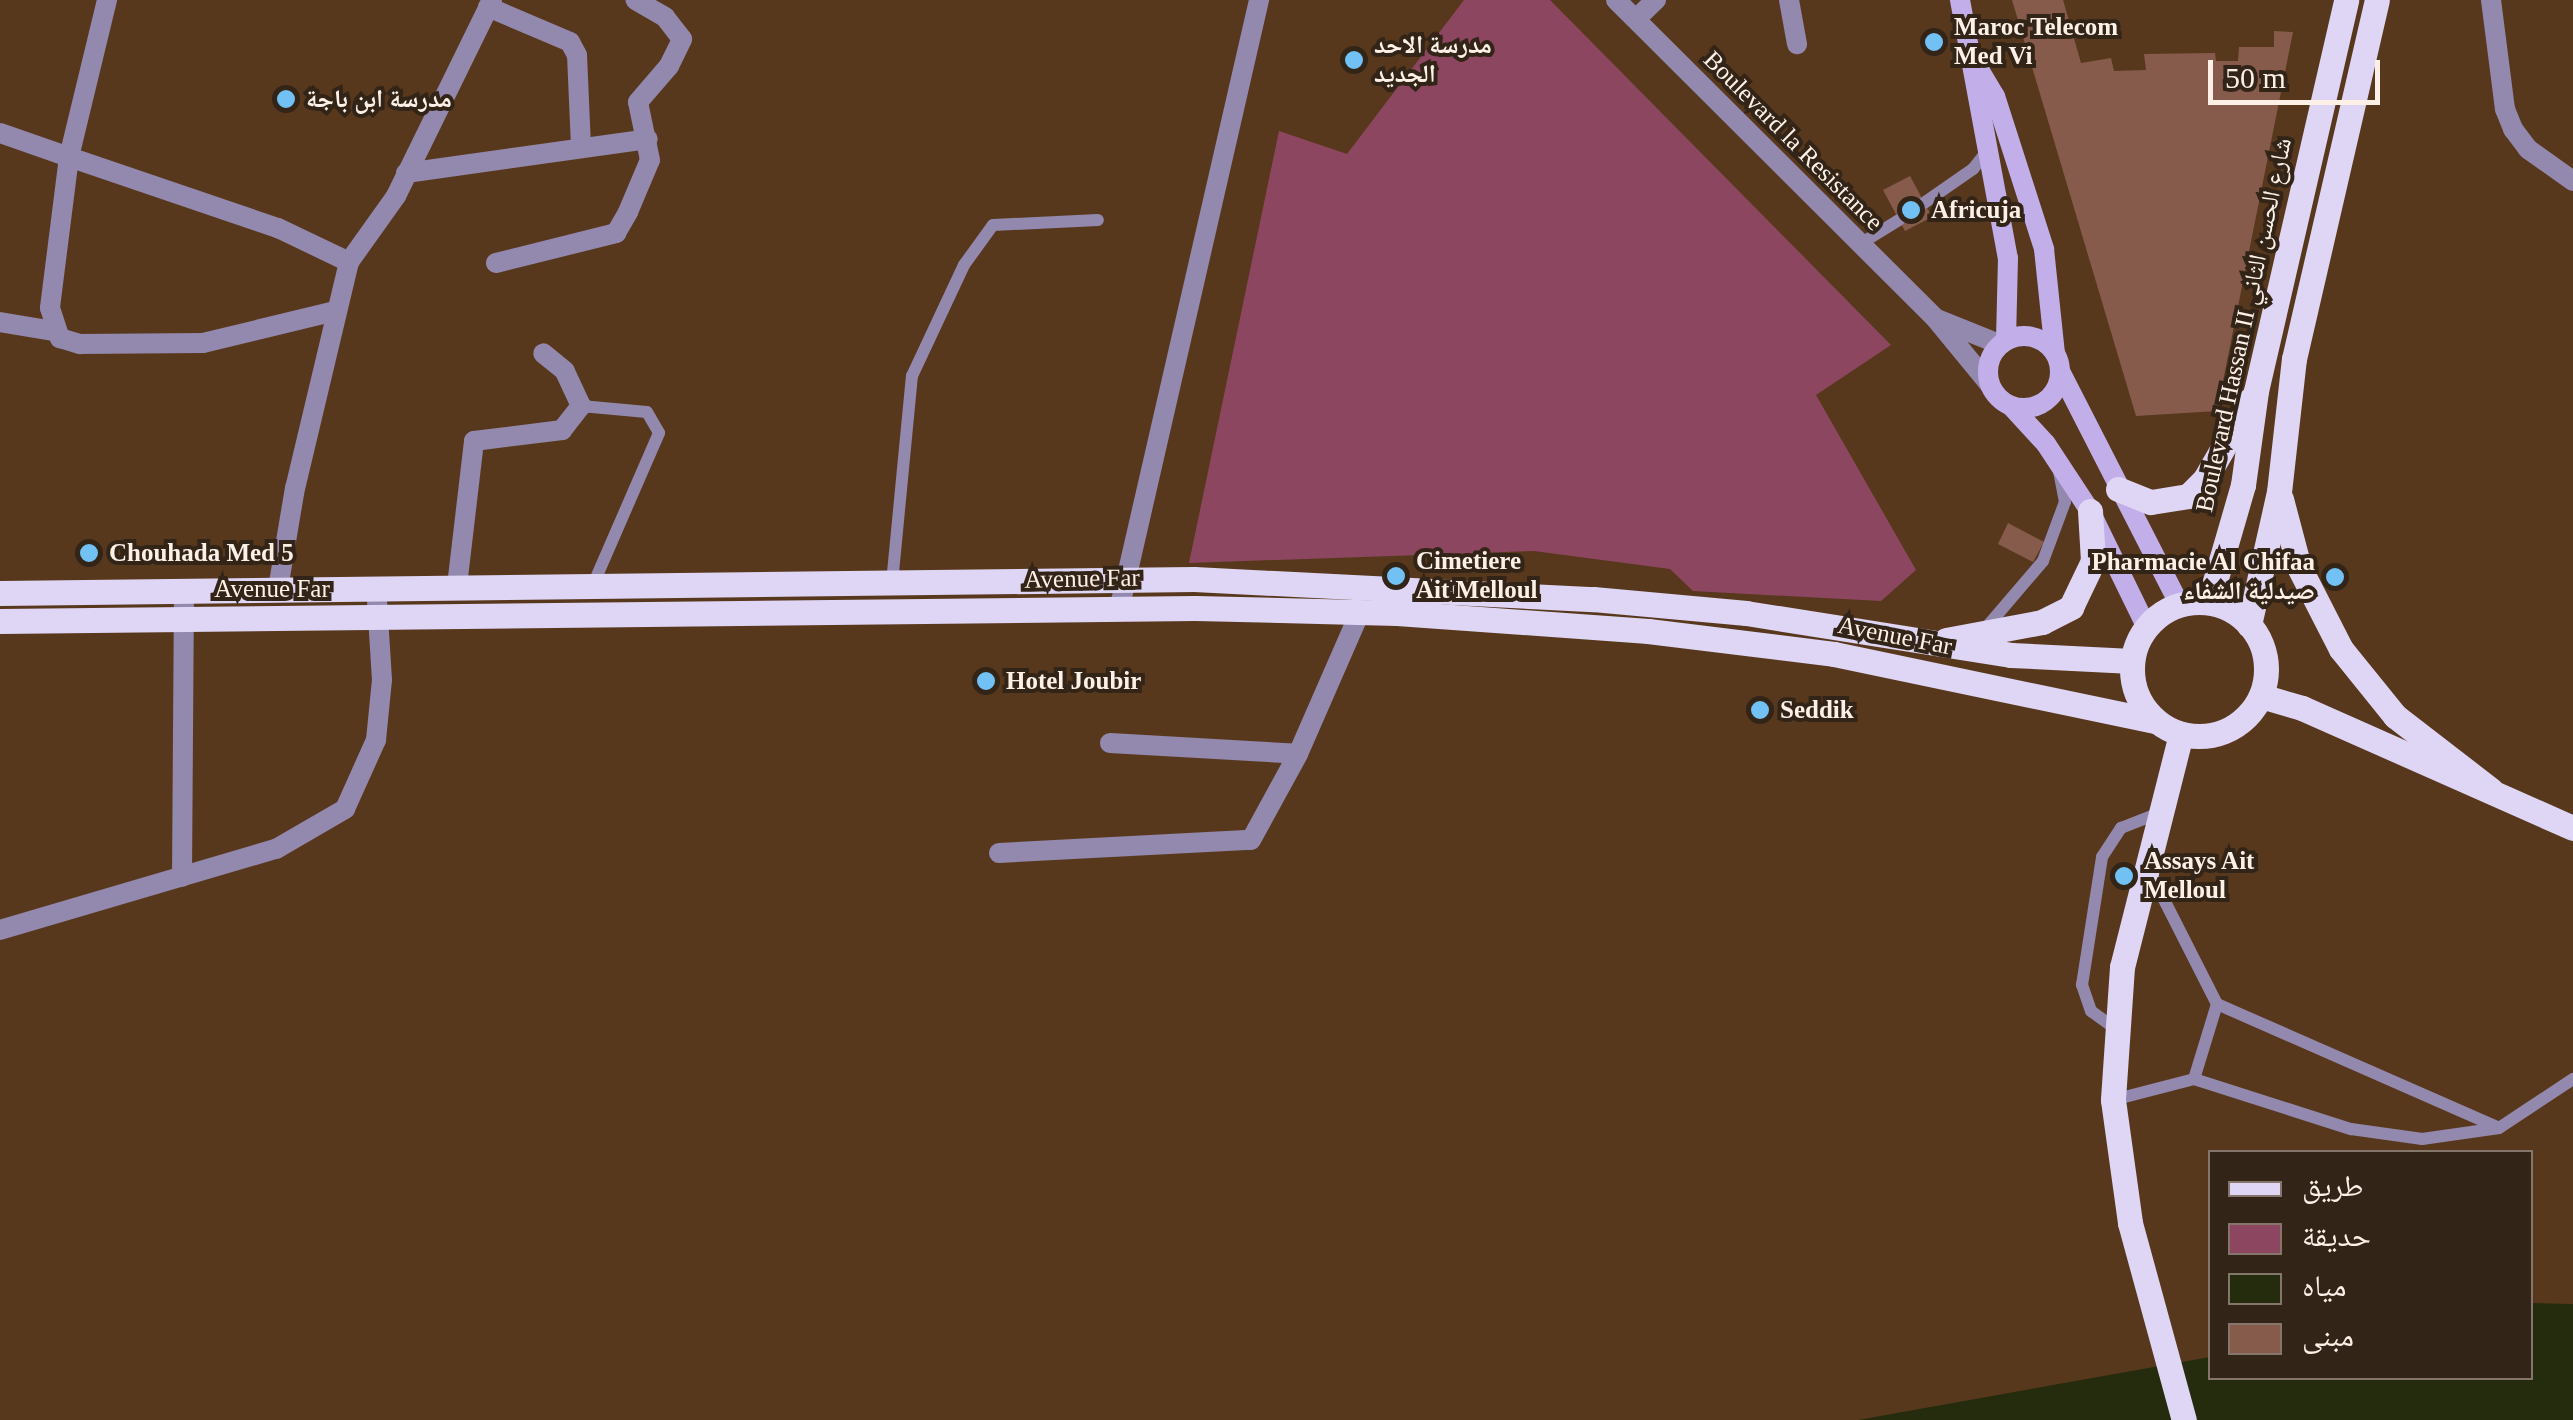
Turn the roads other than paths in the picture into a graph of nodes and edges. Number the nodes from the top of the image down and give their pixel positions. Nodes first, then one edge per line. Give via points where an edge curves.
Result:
1 (107, 0) edge
2 (635, 0) edge
3 (1259, 0) edge
4 (1616, 0) edge
5 (1656, 0) edge
6 (1789, 0) edge
7 (1960, 0) edge
8 (2346, 0) edge
9 (2377, 0) edge
10 (2491, 0) edge
11 (490, 4) edge
12 (1636, 20) junction
13 (1796, 44) dead end
14 (1976, 65) junction
15 (0, 133) edge
16 (648, 139) junction
17 (581, 148) junction
18 (1987, 150) junction
19 (69, 157) junction
20 (406, 173) junction
21 (2573, 181) edge
22 (1924, 202) dead end
23 (1098, 220) dead end
24 (1899, 220) dead end
25 (1860, 244) junction
26 (349, 262) junction
27 (496, 263) dead end
28 (335, 311) junction
29 (1935, 318) junction
30 (0, 322) edge
31 (54, 330) junction
32 (2003, 342) junction
33 (543, 353) dead end
34 (2058, 363) junction
35 (1990, 385) junction
36 (2256, 391) junction
37 (581, 406) junction
38 (2012, 407) junction
39 (2058, 463) junction
40 (2118, 489) junction
41 (2280, 492) junction
42 (2090, 511) junction
43 (1127, 580) junction
44 (892, 582) junction
45 (457, 586) junction
46 (592, 586) junction
47 (278, 588) junction
48 (183, 589) junction
49 (377, 590) junction
50 (0, 593) edge
51 (2209, 602) junction
52 (2180, 604) junction
53 (1120, 610) junction
54 (1360, 612) junction
55 (378, 618) junction
56 (184, 619) junction
57 (0, 621) edge
58 (2249, 624) junction
59 (2146, 626) junction
60 (1984, 632) junction
61 (1936, 642) junction
62 (2132, 661) junction
63 (2261, 696) junction
64 (2156, 721) junction
65 (2181, 734) junction
66 (1110, 743) dead end
67 (1298, 754) junction
68 (2491, 790) junction
69 (2159, 813) junction
70 (2573, 828) edge
71 (999, 853) dead end
72 (2146, 862) junction
73 (182, 877) junction
74 (0, 930) edge
75 (2217, 1004) junction
76 (2114, 1028) junction
77 (2194, 1079) junction
78 (2573, 1079) edge
79 (2113, 1100) junction
80 (2499, 1128) junction
81 (2184, 1420) edge

1 - 19 street
2 - 16 street via 665,17 682,40 638,102
3 - 43 street
4 - 12 street, Boulevard la Resistance
5 - 12 street
6 - 13 street
7 - 14 main road
8 - 36 main road, Boulevard Hassan II شارع الحسن الثاني
9 - 41 main road via 2294,359
10 - 21 street via 2504,109 2513,129 2528,149
11 - 17 street via 570,42 577,55
11 - 20 street
12 - 25 street, Boulevard la Resistance
14 - 18 main road
14 - 34 main road via 1995,96 2044,249
15 - 19 street
16 - 17 street
16 - 27 street via 644,181 616,234
17 - 20 street
18 - 22 lane via 1973,170
18 - 32 main road via 2008,258
19 - 26 street via 278,228
19 - 31 street via 50,308
20 - 26 street
23 - 44 lane via 994,225 964,265 912,376
24 - 25 lane
25 - 29 street, Boulevard la Resistance
26 - 28 street
28 - 31 street via 160,346 80,344
28 - 47 street
29 - 32 street, Boulevard la Resistance
29 - 35 street, Boulevard la Resistance
30 - 31 street
32 - 34 main road via 2037,338
32 - 35 main road via 1989,362
33 - 37 street via 564,371
34 - 38 main road via 2045,402
34 - 40 main road
35 - 38 main road
36 - 40 main road via 2205,479 2188,496 2151,502
36 - 51 main road, Boulevard Hassan II شارع الحسن الثاني via 2242,486
37 - 45 street via 562,430 474,441
37 - 46 lane via 647,412 659,434
38 - 39 main road
39 - 42 main road
39 - 60 lane via 2061,523 2043,561
40 - 52 main road
41 - 58 main road
41 - 68 main road via 2299,567 2340,649 2396,716
42 - 59 main road
42 - 60 main road via 2096,546 2082,595 2058,617
43 - 44 main road, Avenue Far
43 - 53 street
43 - 61 main road, Avenue Far via 1593,599 1746,613
44 - 46 main road, Avenue Far
45 - 46 main road, Avenue Far
45 - 49 main road, Avenue Far
47 - 48 main road, Avenue Far
47 - 49 main road, Avenue Far
48 - 50 main road, Avenue Far
48 - 56 street
49 - 55 street
51 - 52 main road
51 - 58 main road
52 - 59 main road
53 - 54 main road, Avenue Far
53 - 55 main road, Avenue Far
54 - 64 main road, Avenue Far via 1648,632 1834,654
54 - 67 street
55 - 56 main road, Avenue Far
55 - 73 street via 382,680 376,740 345,809 276,849
56 - 57 main road, Avenue Far
56 - 73 street
58 - 63 main road via 2266,663
59 - 62 main road
60 - 61 main road
61 - 62 main road, Avenue Far via 2011,656
62 - 64 main road via 2136,694
63 - 65 main road via 2224,731
63 - 68 main road
64 - 65 main road
65 - 69 main road
66 - 67 street
67 - 71 street via 1250,840
68 - 70 main road
69 - 72 main road
69 - 76 lane via 2121,828 2102,857 2082,984 2091,1012
72 - 75 lane
72 - 76 main road
73 - 74 street
75 - 77 lane
75 - 80 lane
76 - 79 main road
77 - 79 lane
77 - 80 lane via 2386,1138
78 - 80 lane
79 - 81 main road via 2130,1222

